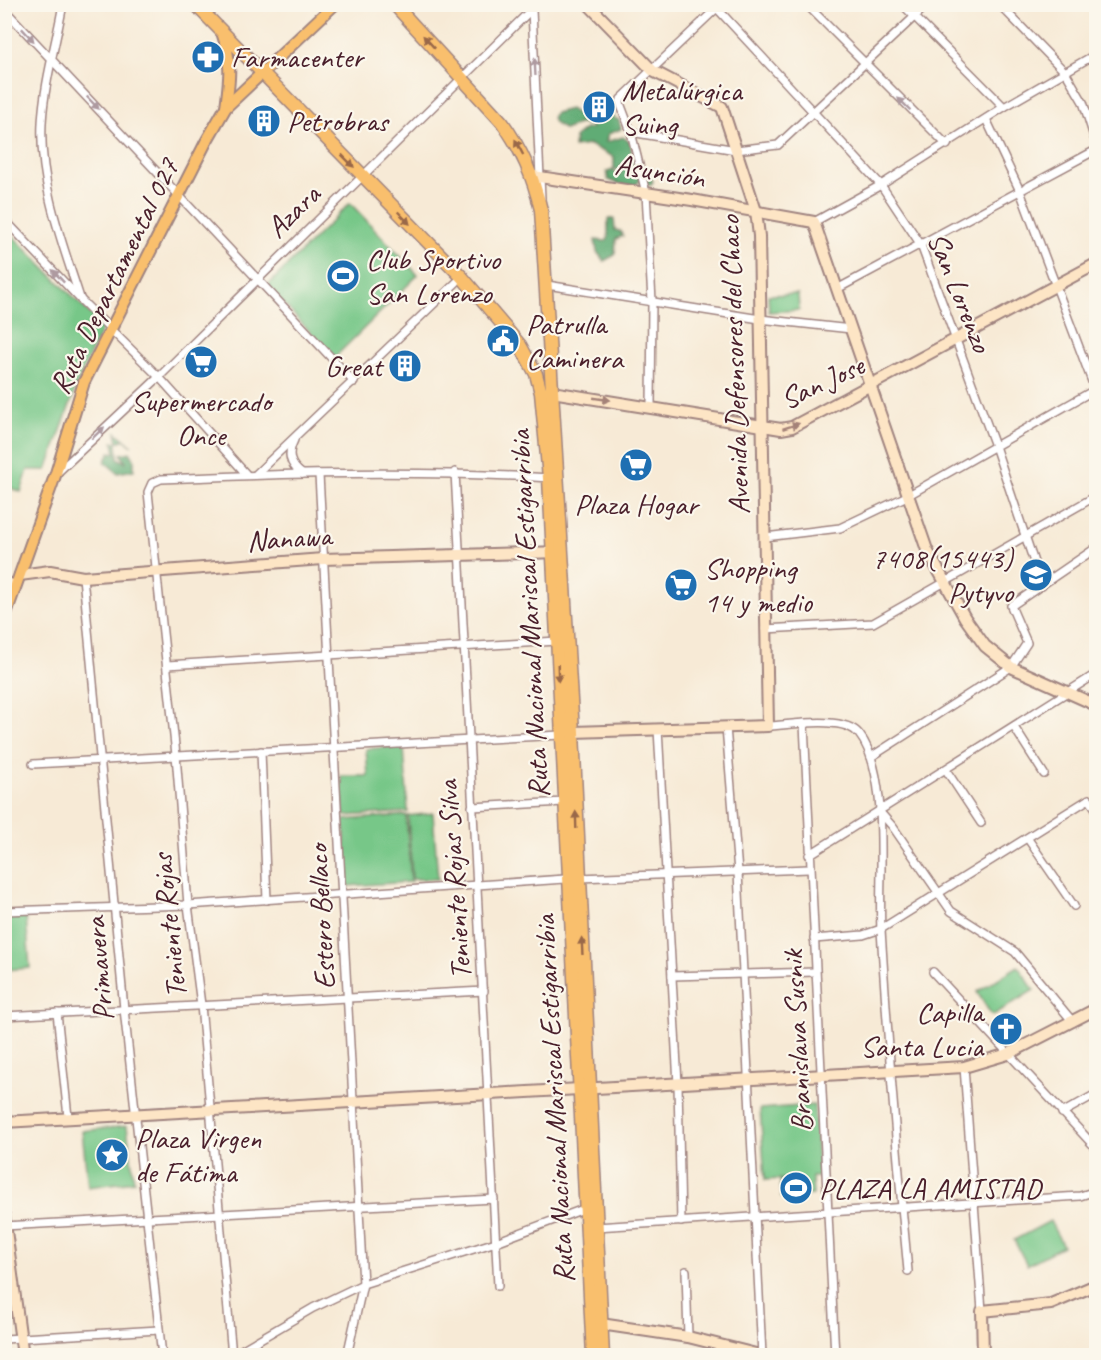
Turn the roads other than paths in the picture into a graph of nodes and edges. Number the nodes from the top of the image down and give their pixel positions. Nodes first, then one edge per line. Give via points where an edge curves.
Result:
1 (63, 4) edge
2 (195, 4) edge
3 (335, 4) edge
4 (394, 4) edge
5 (588, 4) edge
6 (806, 4) edge
7 (902, 4) edge
8 (928, 4) edge
9 (999, 4) edge
10 (717, 6) edge
11 (535, 7) edge
12 (4, 9) edge
13 (914, 16) junction
14 (222, 32) junction
15 (1096, 54) edge
16 (52, 61) junction
17 (862, 63) junction
18 (653, 71) junction
19 (263, 73) junction
20 (1066, 73) junction
21 (463, 79) junction
22 (226, 107) junction
23 (1004, 107) junction
24 (812, 112) junction
25 (987, 119) junction
26 (631, 132) junction
27 (1096, 143) edge
28 (947, 145) junction
29 (736, 150) junction
30 (1096, 150) edge
31 (363, 176) junction
32 (538, 177) junction
33 (881, 185) junction
34 (1020, 191) junction
35 (646, 193) junction
36 (178, 195) junction
37 (756, 211) junction
38 (4, 219) edge
39 (814, 222) junction
40 (921, 244) junction
41 (1096, 264) edge
42 (462, 276) junction
43 (257, 278) junction
44 (547, 285) junction
45 (1057, 285) junction
46 (837, 290) junction
47 (81, 300) junction
48 (652, 301) junction
49 (760, 319) junction
50 (851, 329) junction
51 (110, 330) junction
52 (957, 339) junction
53 (550, 360) junction
54 (533, 367) junction
55 (159, 377) junction
56 (354, 382) junction
57 (870, 388) junction
58 (1096, 391) edge
59 (547, 392) junction
60 (651, 406) junction
61 (762, 426) junction
62 (295, 437) junction
63 (66, 440) junction
64 (995, 446) junction
65 (80, 450) junction
66 (455, 472) junction
67 (56, 473) junction
68 (302, 474) junction
69 (251, 475) junction
70 (319, 475) junction
71 (549, 478) junction
72 (907, 496) junction
73 (1096, 496) edge
74 (1026, 535) junction
75 (765, 537) junction
76 (1096, 548) edge
77 (558, 552) junction
78 (460, 555) junction
79 (323, 559) junction
80 (157, 572) junction
81 (20, 575) junction
82 (83, 577) junction
83 (944, 583) junction
84 (10, 584) edge
85 (1042, 586) junction
86 (4, 619) edge
87 (765, 629) junction
88 (557, 641) junction
89 (464, 646) junction
90 (327, 654) junction
91 (167, 665) junction
92 (1011, 667) junction
93 (1096, 674) edge
94 (1068, 693) junction
95 (1096, 705) edge
96 (804, 724) junction
97 (768, 726) junction
98 (726, 727) junction
99 (1014, 727) junction
100 (658, 729) junction
101 (567, 734) junction
102 (468, 739) junction
103 (332, 747) junction
104 (261, 751) junction
105 (176, 755) junction
106 (871, 757) junction
107 (100, 760) junction
108 (33, 764) dead end
109 (946, 770) junction
110 (1044, 774) dead end
111 (564, 802) junction
112 (472, 807) junction
113 (1096, 809) edge
114 (879, 811) junction
115 (981, 823) dead end
116 (1028, 839) junction
117 (809, 855) junction
118 (809, 869) junction
119 (738, 872) junction
120 (666, 874) junction
121 (573, 879) junction
122 (477, 884) junction
123 (938, 895) junction
124 (343, 896) junction
125 (267, 900) junction
126 (188, 905) junction
127 (116, 906) junction
128 (1074, 906) dead end
129 (4, 911) edge
130 (881, 929) junction
131 (814, 939) junction
132 (815, 972) junction
133 (933, 972) dead end
134 (743, 973) junction
135 (672, 976) junction
136 (484, 991) junction
137 (348, 996) junction
138 (201, 1005) junction
139 (124, 1009) junction
140 (1096, 1010) edge
141 (57, 1012) junction
142 (4, 1016) edge
143 (1073, 1022) junction
144 (1008, 1054) junction
145 (964, 1067) junction
146 (893, 1072) junction
147 (823, 1075) junction
148 (749, 1080) junction
149 (678, 1084) junction
150 (584, 1088) junction
151 (1096, 1094) edge
152 (489, 1095) junction
153 (353, 1101) junction
154 (211, 1110) junction
155 (137, 1113) junction
156 (1062, 1113) junction
157 (68, 1117) junction
158 (4, 1122) edge
159 (1096, 1148) edge
160 (1096, 1191) edge
161 (494, 1199) junction
162 (974, 1201) junction
163 (902, 1206) junction
164 (358, 1207) junction
165 (586, 1208) junction
166 (828, 1211) junction
167 (220, 1214) junction
168 (756, 1217) junction
169 (148, 1218) junction
170 (5, 1222) edge
171 (681, 1222) junction
172 (596, 1227) junction
173 (496, 1242) junction
174 (908, 1270) dead end
175 (686, 1271) dead end
176 (363, 1284) junction
177 (1096, 1285) edge
178 (498, 1286) dead end
179 (982, 1311) junction
180 (596, 1322) junction
181 (159, 1330) junction
182 (688, 1337) junction
183 (21, 1338) junction
184 (4, 1339) edge
185 (232, 1355) edge
186 (763, 1355) edge
187 (23, 1356) edge
188 (162, 1356) edge
189 (347, 1356) edge
190 (593, 1356) edge
191 (603, 1356) edge
192 (835, 1356) edge
193 (983, 1356) edge

1 - 16 street
2 - 14 highway, Ruta Nacional Mariscal Estigarribia
3 - 19 main road, Ruta Departamental 027
21 -> 4 highway
5 - 18 street, Avenida Defensores del Chaco
6 - 17 street
7 - 13 street
8 - 13 street
9 - 20 street
10 - 18 street
10 - 24 street, San Lorenzo
11 - 21 street, Azara
32 -> 11 street
12 -> 16 street
13 - 17 street
13 - 23 street
14 - 19 highway, Ruta Nacional Mariscal Estigarribia
14 - 22 main road via 231,76
15 - 20 street
16 -> 36 street
16 - 47 street via 42,124 44,174
17 - 24 street
28 -> 17 street
18 - 26 street via 621,99
18 - 29 street, Avenida Defensores del Chaco via 722,107
19 - 22 main road, Ruta Departamental 027
19 -> 31 highway, Ruta Nacional Mariscal Estigarribia
20 - 23 street
20 - 27 street via 1083,102
21 - 31 street, Azara
32 -> 21 highway via 502,122
22 - 36 main road, Ruta Departamental 027
23 - 25 street
24 - 29 street via 778,145
24 - 33 street, San Lorenzo
25 - 28 street
25 - 34 street
26 - 29 street
26 - 35 street
28 - 33 street
29 - 37 street, Avenida Defensores del Chaco
30 - 34 street
31 -> 42 highway, Ruta Nacional Mariscal Estigarribia
31 - 43 street, Azara
32 - 35 street, Asunción
32 - 44 highway
33 - 39 street
33 - 40 street, San Lorenzo
34 - 40 street
34 - 45 street
35 - 37 street, Asunción
35 - 48 street
36 - 43 street
36 - 51 main road, Ruta Departamental 027
37 - 39 street, Asunción
37 - 49 street, Avenida Defensores del Chaco
47 -> 38 street
39 - 46 street
40 - 46 street
40 - 52 street, San Lorenzo
41 - 45 street, San Jose
42 - 54 highway, Ruta Nacional Mariscal Estigarribia
42 - 56 street
43 - 55 street, Azara
43 - 56 street
44 - 48 street
44 - 53 highway
45 - 52 street, San Jose
45 - 58 street
46 - 50 street
47 - 51 street
48 - 49 street
48 - 60 street
49 - 50 street
49 - 61 street, Avenida Defensores del Chaco
50 - 57 street
51 - 55 street
51 - 63 main road, Ruta Departamental 027 via 84,382
52 - 57 street, San Jose
52 - 64 street, San Lorenzo
53 - 54 highway
53 - 59 highway
54 - 59 highway, Ruta Nacional Mariscal Estigarribia
65 -> 55 street, Azara
55 - 69 street
56 - 62 street
61 -> 57 street, San Jose via 792,427
57 - 72 street
58 - 64 street
59 -> 60 street, San Jose
59 - 71 highway, Ruta Nacional Mariscal Estigarribia
59 - 77 highway, Ruta Nacional Mariscal Estigarribia
60 - 61 street, San Jose
61 - 75 street, Avenida Defensores del Chaco
62 - 68 street via 290,457 294,468
62 - 69 street
63 - 65 street
63 - 67 main road, Ruta Departamental 027
64 - 72 street
64 - 74 street, San Lorenzo
65 - 67 street, Azara
66 - 70 street
66 - 71 street
66 - 78 street, Teniente Rojas Silva
67 - 81 main road, Ruta Departamental 027
68 - 69 street
68 - 70 street
69 - 80 street, Teniente Rojas via 161,479 152,483 148,492
70 - 79 street, Estero Bellaco
71 - 77 highway, Ruta Nacional Mariscal Estigarribia
72 - 75 street via 840,528
72 - 83 street
73 - 74 street
74 - 83 street
74 - 85 street, San Lorenzo
75 - 87 street, Avenida Defensores del Chaco
76 - 85 street
77 - 78 street, Nanawa
77 - 88 highway, Ruta Nacional Mariscal Estigarribia
77 - 101 highway, Ruta Nacional Mariscal Estigarribia
78 - 79 street, Nanawa
78 - 89 street, Teniente Rojas Silva
79 - 80 street, Nanawa
79 - 90 street, Estero Bellaco
80 - 82 street, Nanawa
80 - 91 street, Teniente Rojas
81 - 82 street, Nanawa via 50,571
81 - 84 main road, Ruta Departamental 027
82 - 107 street, Primavera
83 - 87 street via 873,623
83 - 92 street via 985,646
84 - 86 main road, Ruta Departamental 027
85 - 92 street via 1011,606 1027,643
87 - 97 street, Avenida Defensores del Chaco
88 - 89 street
88 -> 101 highway, Ruta Nacional Mariscal Estigarribia
89 - 90 street
89 - 102 street, Teniente Rojas Silva
90 - 91 street
90 - 103 street, Estero Bellaco
91 - 105 street, Teniente Rojas
92 - 94 street
92 - 106 street
93 - 94 street
94 - 95 street
94 - 99 street
96 - 97 street
96 - 106 street via 839,722 851,726
96 - 117 street, Branislava Susnik
97 - 98 street
98 - 100 street
98 - 119 street
99 - 109 street
99 - 110 street
100 - 101 street
100 - 120 street
101 - 102 street
101 - 111 highway, Ruta Nacional Mariscal Estigarribia
121 -> 101 highway, Ruta Nacional Mariscal Estigarribia
102 - 103 street
102 - 112 street, Teniente Rojas Silva
103 - 104 street
103 - 124 street, Estero Bellaco
104 - 105 street
104 - 125 street
105 - 107 street
105 - 126 street, Teniente Rojas
106 - 114 street
107 - 108 street
107 - 127 street, Primavera
109 - 114 street
109 - 115 street
111 - 112 street
111 - 121 highway, Ruta Nacional Mariscal Estigarribia
112 - 122 street, Teniente Rojas Silva
113 - 116 street via 1089,799
114 - 117 street
114 - 123 street
114 - 130 street
116 - 123 street
116 - 128 street
117 - 118 street, Branislava Susnik
118 - 119 street
118 - 131 street, Branislava Susnik
119 - 120 street
119 - 134 street
120 - 121 street
120 - 135 street
121 - 122 street
121 - 150 highway, Ruta Nacional Mariscal Estigarribia
122 - 124 street
122 - 136 street, Teniente Rojas Silva
123 - 130 street
123 - 143 street via 951,911 1015,952
124 - 125 street
124 - 137 street, Estero Bellaco
125 - 126 street
126 - 127 street
126 - 138 street, Teniente Rojas
127 - 129 street
127 - 139 street, Primavera
130 - 131 street via 863,935
130 - 146 street
131 - 132 street, Branislava Susnik
132 - 134 street
132 - 147 street, Branislava Susnik
133 - 144 street
134 - 135 street
134 - 148 street
135 - 149 street
136 - 137 street
136 - 152 street, Teniente Rojas Silva
137 - 138 street
137 - 153 street, Estero Bellaco
138 - 139 street
138 - 154 street, Teniente Rojas
139 - 141 street
139 - 155 street, Primavera
140 - 143 street
141 - 142 street
141 - 157 street
143 - 144 street
144 - 145 street
144 - 156 street
145 - 146 street
145 - 162 street
146 - 147 street
146 - 163 street
147 - 148 street
147 - 166 street, Branislava Susnik
148 - 149 street
148 - 168 street
149 - 150 street
149 - 171 street
150 - 152 street
150 - 165 highway, Ruta Nacional Mariscal Estigarribia
150 - 172 highway, Ruta Nacional Mariscal Estigarribia
151 - 156 street
152 - 153 street
152 - 161 street, Teniente Rojas Silva
153 - 154 street
153 - 164 street, Estero Bellaco
154 - 155 street
154 - 167 street, Teniente Rojas
155 - 157 street
155 - 169 street, Primavera
156 - 159 street
157 - 158 street
160 - 162 street via 1080,1196
161 - 164 street
161 - 173 street, Teniente Rojas Silva
162 - 163 street
162 - 179 street
163 - 166 street
163 - 174 street
164 - 167 street
164 - 176 street, Estero Bellaco
165 - 173 street
165 - 180 highway, Ruta Nacional Mariscal Estigarribia
166 - 168 street
166 - 192 street, Branislava Susnik
167 - 169 street
167 - 185 street, Teniente Rojas
168 - 171 street
168 - 186 street
169 - 170 street
169 - 181 street, Primavera
170 - 183 street
171 - 172 street
172 - 180 highway, Ruta Nacional Mariscal Estigarribia
173 - 176 street
173 - 178 street, Teniente Rojas Silva
175 - 182 street
176 - 185 street
176 - 189 street, Estero Bellaco
177 - 179 street via 1051,1304
179 - 193 street
180 - 182 street
180 - 190 highway, Ruta Nacional Mariscal Estigarribia
180 - 191 highway, Ruta Nacional Mariscal Estigarribia
181 - 183 street
181 - 188 street, Primavera
182 - 186 street
183 - 184 street
183 - 187 street

